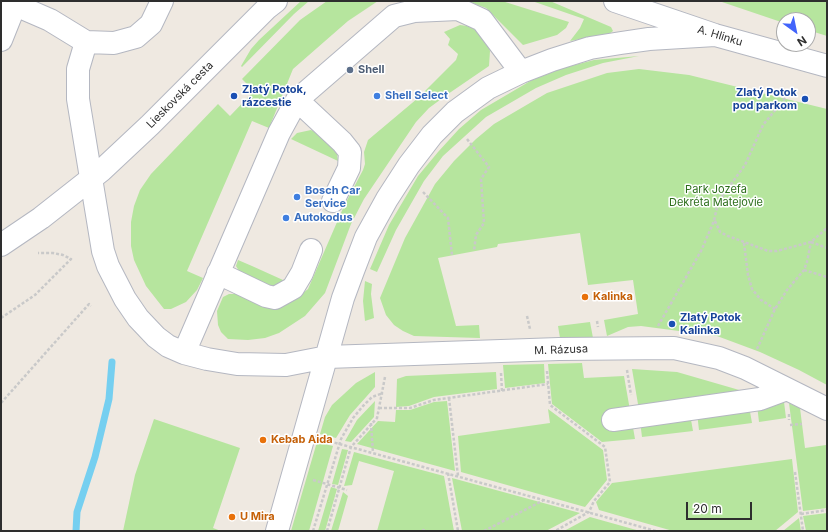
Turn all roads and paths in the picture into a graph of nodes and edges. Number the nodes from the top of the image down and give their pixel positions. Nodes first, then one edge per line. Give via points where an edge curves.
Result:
1 (162, 1) edge
2 (615, 1) edge
3 (11, 3) edge
4 (271, 3) edge
5 (715, 35) junction
6 (1, 40) edge
7 (86, 42) junction
8 (827, 66) edge
9 (521, 72) junction
10 (785, 98) dead end
11 (297, 100) junction
12 (467, 139) dead end
13 (91, 180) junction
14 (423, 192) dead end
15 (333, 201) dead end
16 (714, 221) junction
17 (827, 228) edge
18 (810, 242) junction
19 (744, 243) junction
20 (1, 245) edge
21 (827, 248) edge
22 (311, 250) dead end
23 (474, 251) dead end
24 (38, 253) dead end
25 (452, 256) dead end
26 (804, 270) junction
27 (218, 273) junction
28 (827, 277) edge
29 (91, 306) dead end
30 (775, 309) junction
31 (527, 316) dead end
32 (1, 318) edge
33 (530, 331) dead end
34 (655, 331) dead end
35 (624, 348) junction
36 (184, 353) junction
37 (755, 355) dead end
38 (327, 357) junction
39 (388, 375) dead end
40 (501, 376) dead end
41 (787, 389) junction
42 (502, 390) junction
43 (383, 393) junction
44 (449, 398) junction
45 (1, 402) edge
46 (379, 408) junction
47 (827, 409) edge
48 (635, 417) junction
49 (613, 420) dead end
50 (371, 424) junction
51 (802, 424) dead end
52 (790, 425) dead end
53 (334, 442) dead end
54 (339, 444) junction
55 (352, 447) junction
56 (373, 453) junction
57 (796, 472) dead end
58 (448, 473) junction
59 (458, 476) junction
60 (327, 484) junction
61 (340, 488) junction
62 (347, 490) dead end
63 (544, 500) junction
64 (827, 510) edge
65 (590, 512) junction
66 (801, 514) junction
67 (277, 531) edge
68 (313, 531) edge
69 (327, 531) edge
70 (458, 531) edge
71 (484, 531) edge
72 (555, 531) edge
73 (656, 531) edge
74 (803, 531) edge

1 - 7 street via 151,24 136,37 114,43
2 - 5 street, A. Hlinku
3 - 6 street
3 - 7 street via 50,20
4 - 13 street, Lieskovská cesta via 150,125
5 - 8 street, A. Hlinku
5 - 9 street via 649,39 599,46
7 - 13 street via 78,69 78,99
9 - 11 street via 482,20 458,9 414,11 394,16
9 - 38 street via 488,88 462,106 432,135 409,165 366,238 343,298
10 - 16 path via 763,125 745,165 718,202
11 - 15 street via 350,152 349,168
11 - 27 street via 279,133
12 - 23 path via 489,167 481,179 484,223 476,235
13 - 20 street, Lieskovská cesta
13 - 36 street via 103,251 125,300 156,337
14 - 25 path via 448,218
16 - 19 path via 720,232
16 - 34 path via 701,251
17 - 18 path
18 - 19 path via 777,251 768,251
18 - 21 path
18 - 26 path
19 - 30 path via 752,289 761,300
22 - 27 street via 293,288 275,298
24 - 32 path via 53,252 71,259 35,295
26 - 28 path
26 - 30 path
27 - 36 street
29 - 45 path via 89,304
30 - 37 path
31 - 33 path
35 - 38 street, M. Rázusa
35 - 41 street, M. Rázusa via 674,348 719,358
35 - 48 path
36 - 38 street via 207,359 286,365
38 - 67 street
39 - 43 path via 385,378
40 - 42 path
41 - 47 street, M. Rázusa
41 - 48 street via 760,399
42 - 44 path
42 - 65 path via 548,384 550,405 605,447 610,482 594,501
43 - 46 path
43 - 54 path via 372,397 363,406 353,418
44 - 46 path via 410,408
44 - 59 path
46 - 50 path via 377,418
48 - 49 street
50 - 55 path
50 - 56 path
51 - 52 path
53 - 54 path
54 - 55 path
54 - 60 path
55 - 56 path
55 - 61 path
56 - 58 path
57 - 66 path
58 - 59 path
58 - 70 path
59 - 63 path
60 - 61 path
60 - 68 path
61 - 62 path
61 - 69 path
63 - 65 path
63 - 71 path
64 - 66 path
65 - 72 path
65 - 73 path
66 - 74 path

